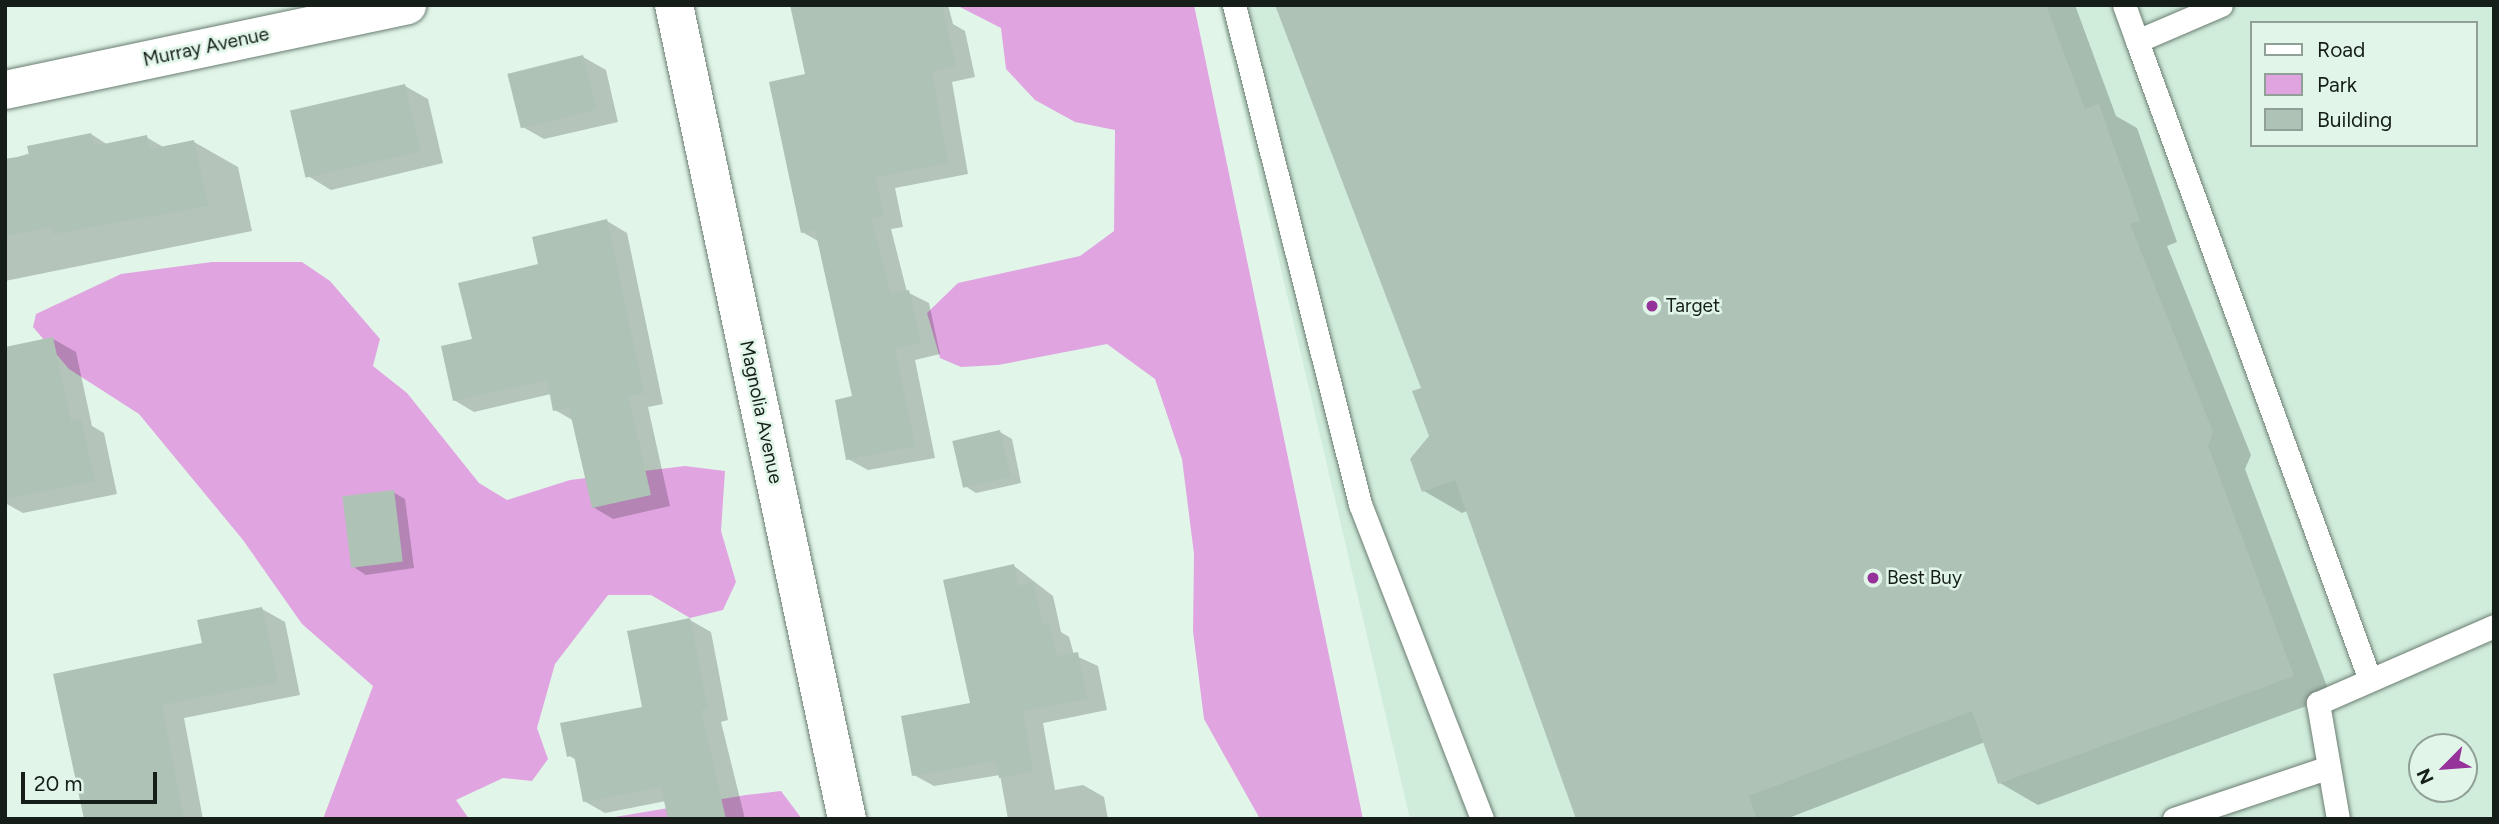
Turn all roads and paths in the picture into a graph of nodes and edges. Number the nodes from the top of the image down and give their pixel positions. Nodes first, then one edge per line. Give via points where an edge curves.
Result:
1 (407, 5) edge
2 (674, 5) edge
3 (1234, 5) edge
4 (2124, 5) edge
5 (2221, 5) edge
6 (2137, 41) junction
7 (5, 90) edge
8 (2494, 626) edge
9 (2371, 680) junction
10 (2329, 767) junction
11 (847, 819) edge
12 (1482, 819) edge
13 (2174, 819) edge
14 (2338, 819) edge

1 - 7 street, Murray Avenue
2 - 11 street, Magnolia Avenue
3 - 12 lane via 1360,504
4 - 6 lane
5 - 6 lane
6 - 9 lane
8 - 9 lane
9 - 10 lane via 2318,703
10 - 13 lane
10 - 14 lane

